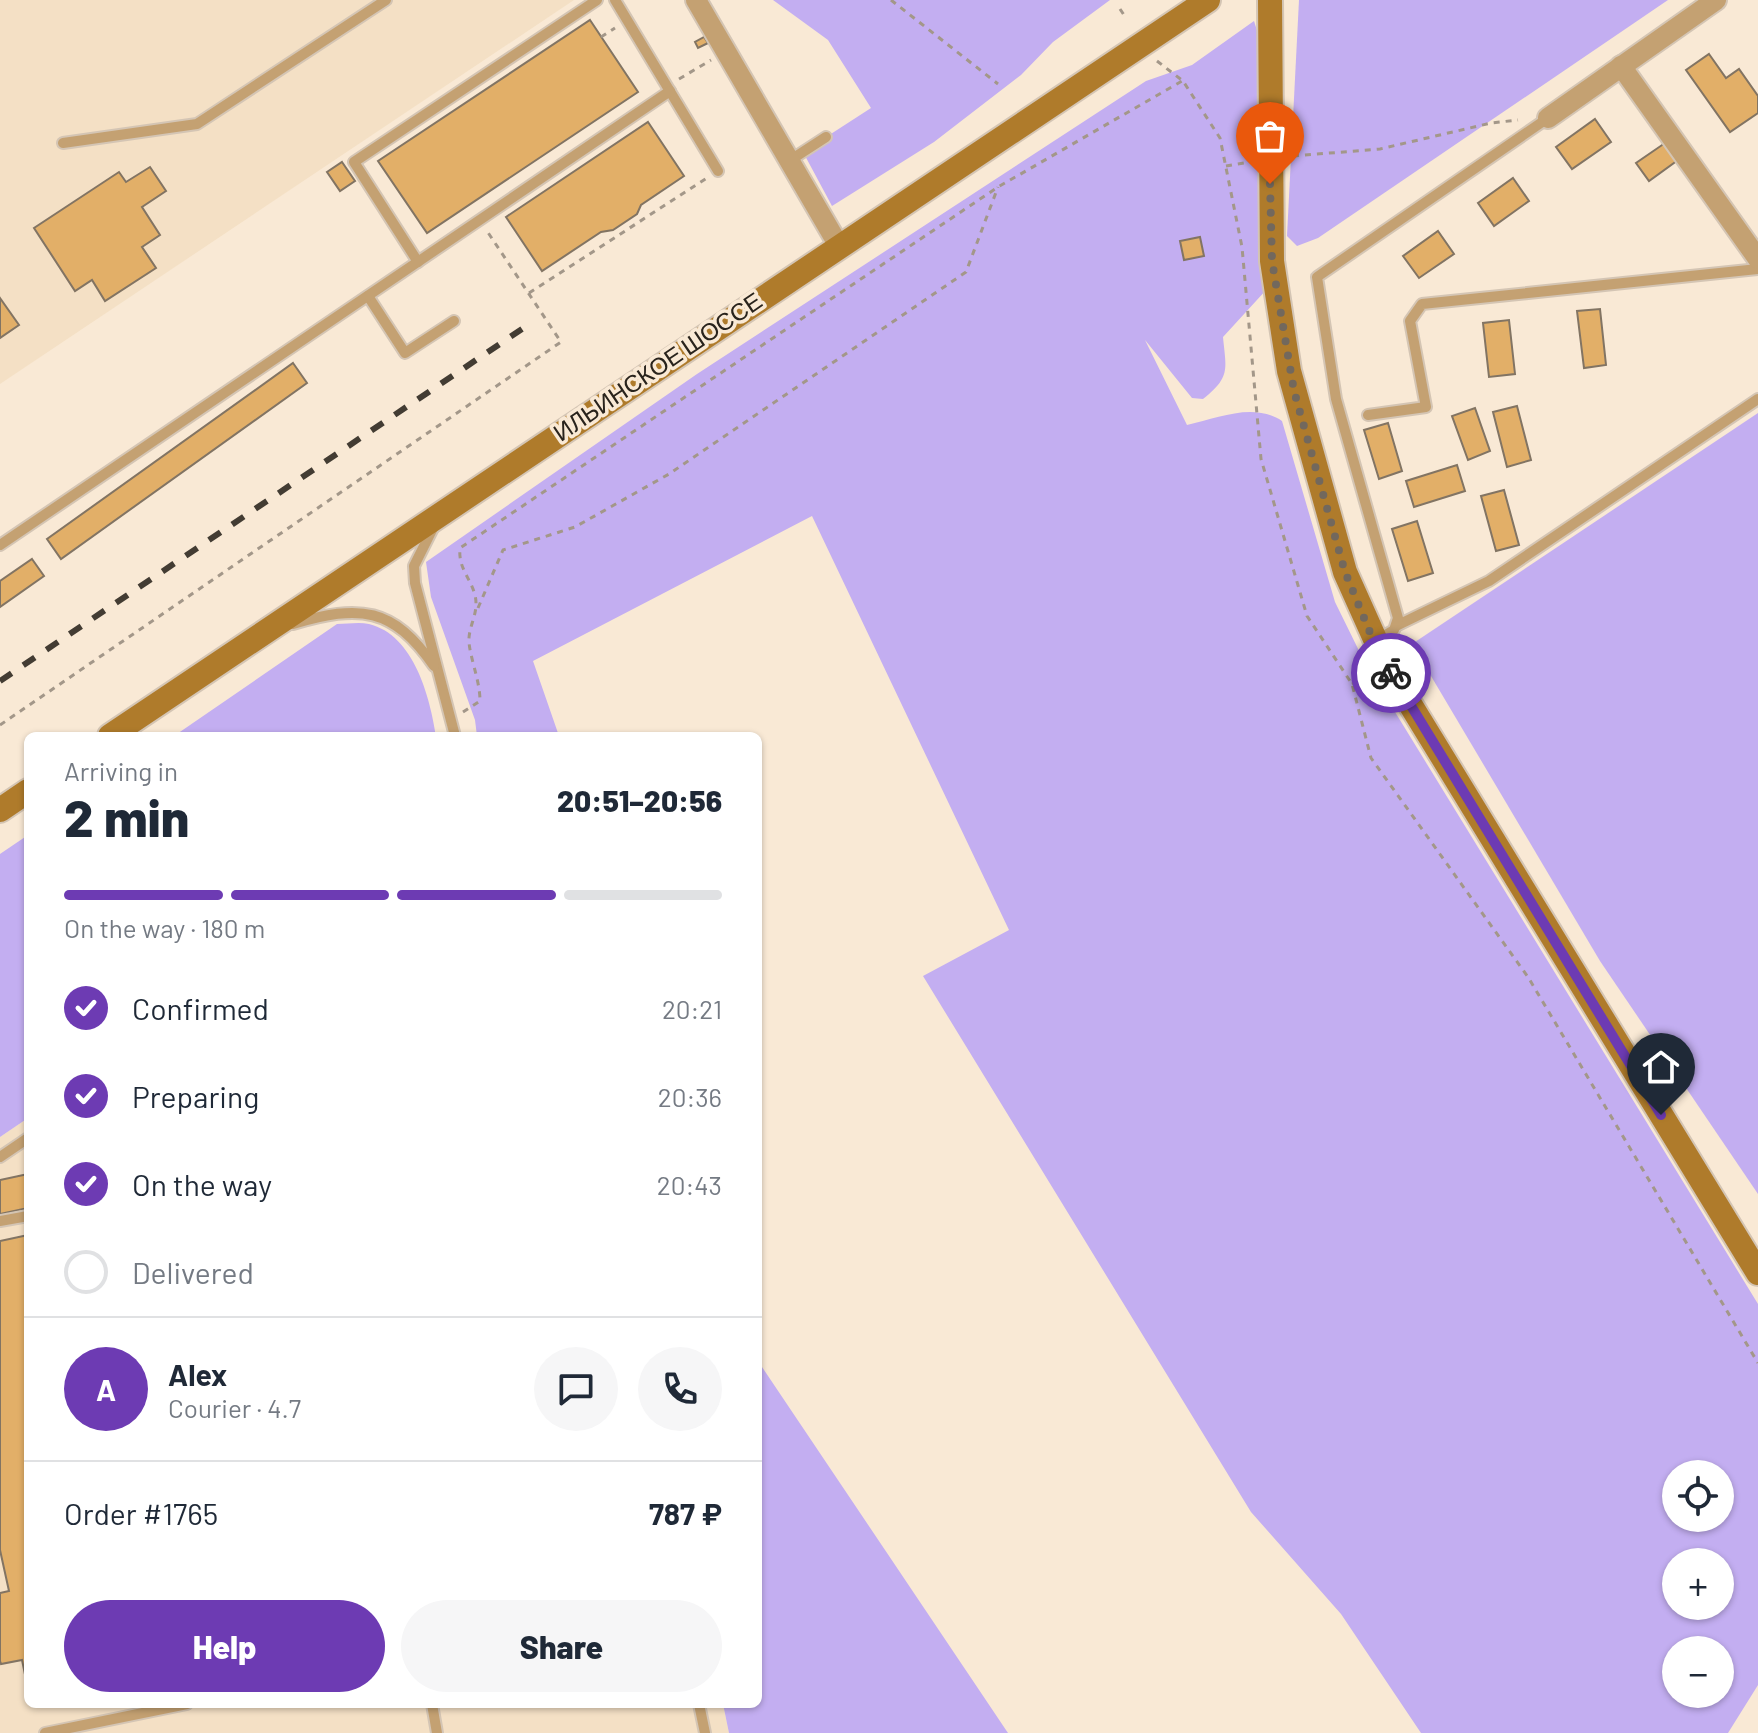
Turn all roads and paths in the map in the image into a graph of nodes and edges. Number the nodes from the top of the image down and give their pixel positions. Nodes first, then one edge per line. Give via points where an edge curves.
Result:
1 (386, 0) edge
2 (597, 0) edge
3 (615, 0) edge
4 (696, 0) edge
5 (891, 0) edge
6 (1208, 0) edge
7 (1270, 0) edge
8 (1716, 0) edge
9 (1120, 9) dead end
10 (1126, 18) dead end
11 (725, 52) junction
12 (1621, 66) junction
13 (1183, 81) dead end
14 (998, 84) dead end
15 (668, 89) junction
16 (1548, 118) junction
17 (826, 137) dead end
18 (63, 143) dead end
19 (1270, 158) junction
20 (789, 161) junction
21 (1226, 166) dead end
22 (718, 171) joint
23 (998, 187) junction
24 (480, 220) junction
25 (839, 246) junction
26 (1758, 259) edge
27 (418, 262) junction
28 (1758, 269) edge
29 (529, 293) junction
30 (368, 296) junction
31 (454, 321) dead end
32 (1758, 399) edge
33 (1368, 415) dead end
34 (440, 514) junction
35 (0, 545) edge
36 (477, 609) junction
37 (1398, 625) junction
38 (263, 633) junction
39 (1374, 642) junction
40 (439, 675) junction
41 (452, 717) junction
42 (0, 725) edge
43 (116, 732) edge
44 (454, 732) edge
45 (24, 794) edge
46 (0, 810) edge
47 (24, 1141) edge
48 (0, 1157) edge
49 (24, 1217) edge
50 (0, 1221) edge
51 (1758, 1273) edge
52 (166, 1708) edge
53 (433, 1708) edge
54 (700, 1708) edge
55 (45, 1733) edge
56 (437, 1733) edge
57 (705, 1733) edge

1 - 18 lane via 197,124
2 - 27 lane via 354,162
3 - 15 lane
4 - 11 street
5 - 14 path
6 - 25 street, ИЛЬИНСКОЕ ШОССЕ
7 - 19 street
8 - 12 street
9 - 10 path
11 - 15 path
11 - 20 street
12 - 16 street
12 - 26 street
13 - 23 path
15 - 22 lane
15 - 24 lane
16 - 19 path via 1491,123 1380,149
16 - 37 lane via 1317,277 1336,399
17 - 20 lane
19 - 21 path
19 - 39 street via 1272,261 1289,371 1345,572
20 - 25 street
22 - 29 path
23 - 36 path via 966,272 669,474 575,527 503,550
23 - 36 path via 460,548 462,572
24 - 27 lane
24 - 29 path
25 - 34 street, ИЛЬИНСКОЕ ШОССЕ
27 - 30 lane
28 - 33 lane via 1422,304 1410,321 1426,407
29 - 42 path via 561,342
30 - 31 lane via 405,353
30 - 35 lane
32 - 37 lane via 1489,581
34 - 38 street, ИЛЬИНСКОЕ ШОССЕ
34 - 40 lane via 414,566
36 - 41 path via 469,639 480,701
37 - 39 lane
38 - 40 lane via 336,614 369,612 403,629
38 - 43 street, ИЛЬИНСКОЕ ШОССЕ
39 - 51 street
40 - 41 lane
41 - 44 lane
45 - 46 street
47 - 48 lane
49 - 50 lane
52 - 55 lane
53 - 56 lane
54 - 57 lane

